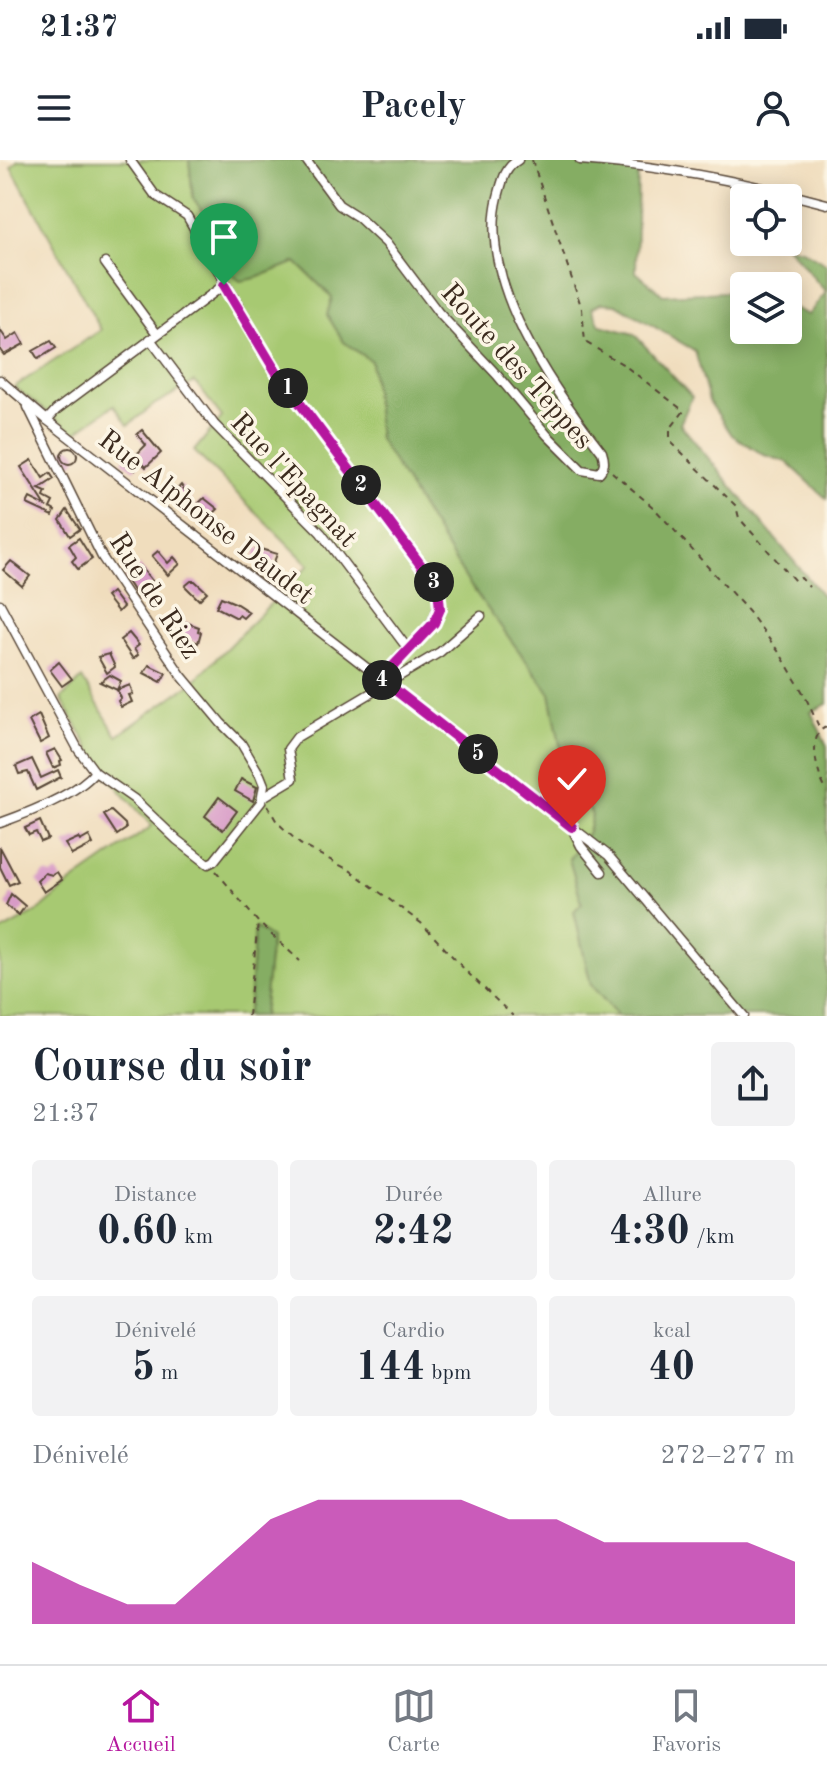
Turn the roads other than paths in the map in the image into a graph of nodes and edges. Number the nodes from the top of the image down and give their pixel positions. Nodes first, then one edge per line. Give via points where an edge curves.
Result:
1 (130, 160) edge
2 (306, 160) edge
3 (518, 160) edge
4 (580, 160) edge
5 (827, 204) edge
6 (105, 263) dead end
7 (224, 285) junction
8 (153, 336) junction
9 (0, 380) edge
10 (27, 404) junction
11 (47, 420) junction
12 (0, 604) edge
13 (481, 616) dead end
14 (408, 649) junction
15 (385, 682) junction
16 (95, 772) junction
17 (263, 797) junction
18 (0, 823) edge
19 (572, 827) junction
20 (602, 872) dead end
21 (744, 1016) edge

1 - 7 street via 155,195 187,216
2 - 3 street, Route des Teppes via 339,205 386,243 438,312 547,435 582,470 599,473 604,467 602,452 563,402 508,301 498,268 496,207 504,176
4 - 5 street via 747,183
6 - 8 street, Rue l'Epagnat
7 - 8 street
7 - 14 street via 275,370 438,588 440,609 434,623
8 - 11 street
8 - 14 street, Rue l'Epagnat via 214,424 321,533
9 - 10 street, Rue Alphonse Daudet
10 - 11 street, Rue Alphonse Daudet
10 - 17 street, Rue de Riez via 102,557 181,675 249,752 264,785
11 - 15 street, Rue Alphonse Daudet
12 - 16 street
13 - 15 street via 440,652
14 - 15 street
15 - 17 street via 297,737 288,749 293,779
15 - 19 street, Rue Alphonse Daudet
16 - 17 street via 208,864
16 - 18 street via 84,784
19 - 20 street
19 - 21 street, Rue Alphonse Daudet via 615,863

